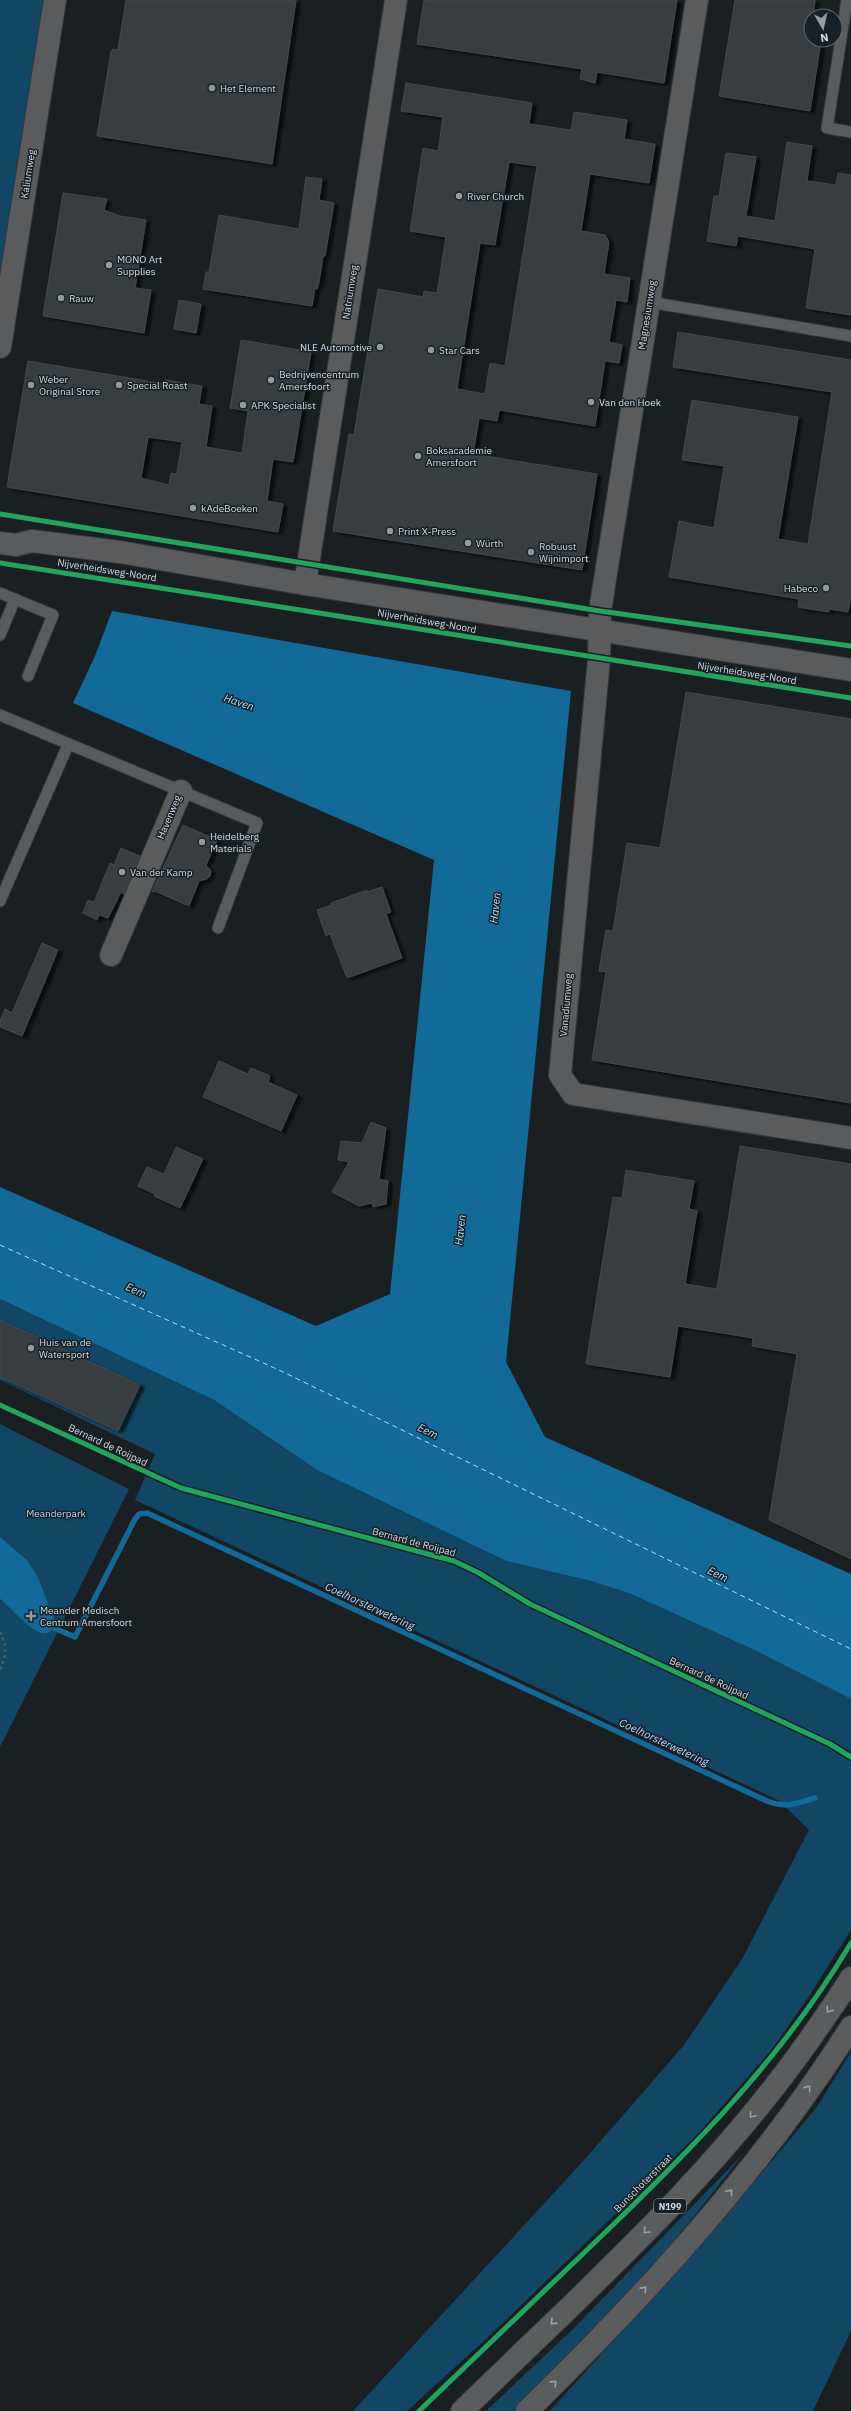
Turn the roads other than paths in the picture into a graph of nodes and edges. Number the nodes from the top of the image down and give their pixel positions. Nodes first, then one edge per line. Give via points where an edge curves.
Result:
1 (56, 0) edge
2 (396, 0) edge
3 (697, 0) edge
4 (846, 0) edge
5 (851, 132) edge
6 (649, 302) junction
7 (851, 336) edge
8 (0, 347) edge
9 (0, 528) edge
10 (32, 541) junction
11 (0, 543) edge
12 (305, 584) junction
13 (0, 593) edge
14 (15, 599) junction
15 (600, 631) junction
16 (0, 635) edge
17 (851, 670) edge
18 (28, 676) dead end
19 (0, 715) edge
20 (68, 745) junction
21 (180, 791) junction
22 (0, 901) edge
23 (218, 928) dead end
24 (111, 955) dead end
25 (851, 1138) edge
26 (851, 1978) edge
27 (851, 2027) edge
28 (462, 2411) edge
29 (527, 2411) edge

1 - 8 street, Kaliumweg
2 - 12 street, Natriumweg
3 - 6 street, Magnesiumweg
4 - 5 lane via 827,128
6 - 7 lane
6 - 15 street, Magnesiumweg via 600,611
9 - 10 street, Nijverheidsweg-Noord via 17,532
10 - 11 street, Nijverheidsweg-Noord via 16,545
10 - 12 street, Nijverheidsweg-Noord via 120,552
12 - 15 street, Nijverheidsweg-Noord
13 - 14 lane
14 - 16 lane
14 - 18 lane via 53,615
15 - 17 street, Nijverheidsweg-Noord
15 - 25 street, Vanadiumweg via 599,667 560,1075 573,1094
19 - 20 lane, Havenweg
20 - 21 lane, Havenweg
20 - 22 lane
21 - 23 lane via 257,823
21 - 24 street, Havenweg
26 -> 28 main road, N199 via 782,2078 712,2163
29 -> 27 main road via 617,2319 718,2207 773,2138

